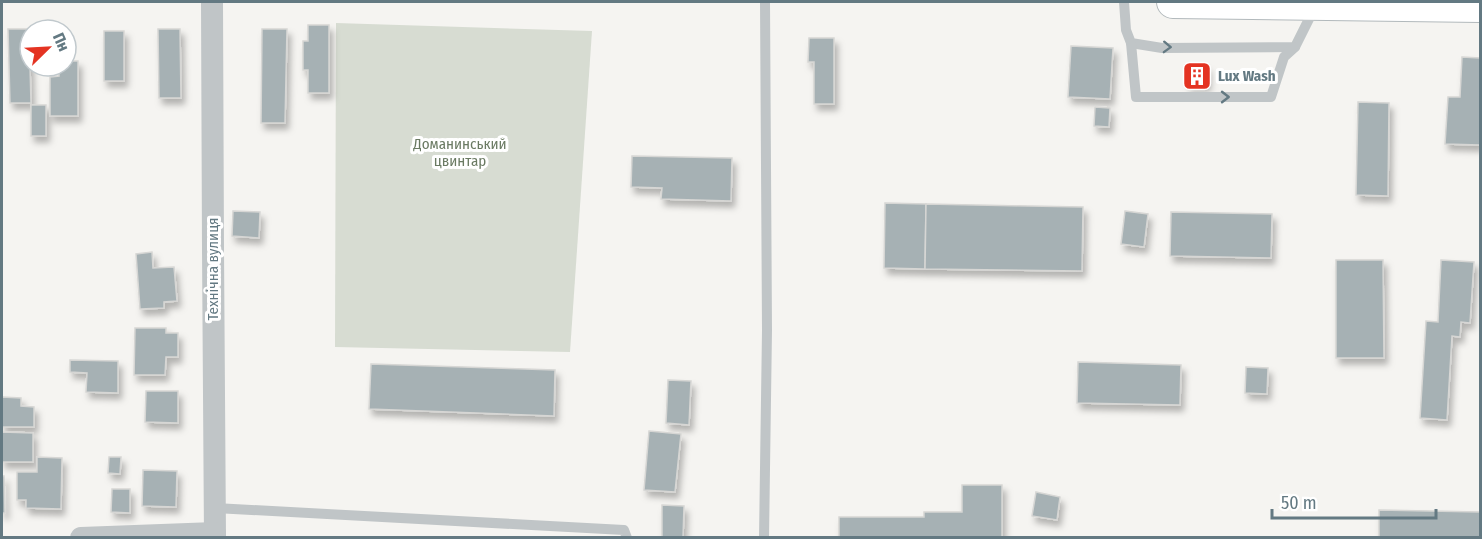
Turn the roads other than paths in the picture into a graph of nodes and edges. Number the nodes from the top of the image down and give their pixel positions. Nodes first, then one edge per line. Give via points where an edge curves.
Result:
1 (212, 2) edge
2 (765, 2) edge
3 (1124, 2) edge
4 (1173, 2) edge
5 (1311, 3) junction
6 (1480, 6) edge
7 (1131, 43) junction
8 (1295, 47) junction
9 (215, 508) junction
10 (215, 535) edge
11 (81, 537) edge
12 (627, 537) edge
13 (764, 537) edge

1 - 9 street, Технічна вулиця
2 - 13 lane
3 - 7 lane
4 - 5 main road
5 - 6 main road
5 - 8 lane via 1309,19
7 -> 8 lane via 1162,48
7 -> 8 lane via 1136,97 1271,97 1284,57
9 - 10 street, Технічна вулиця
9 - 12 lane via 624,530
10 - 11 street

